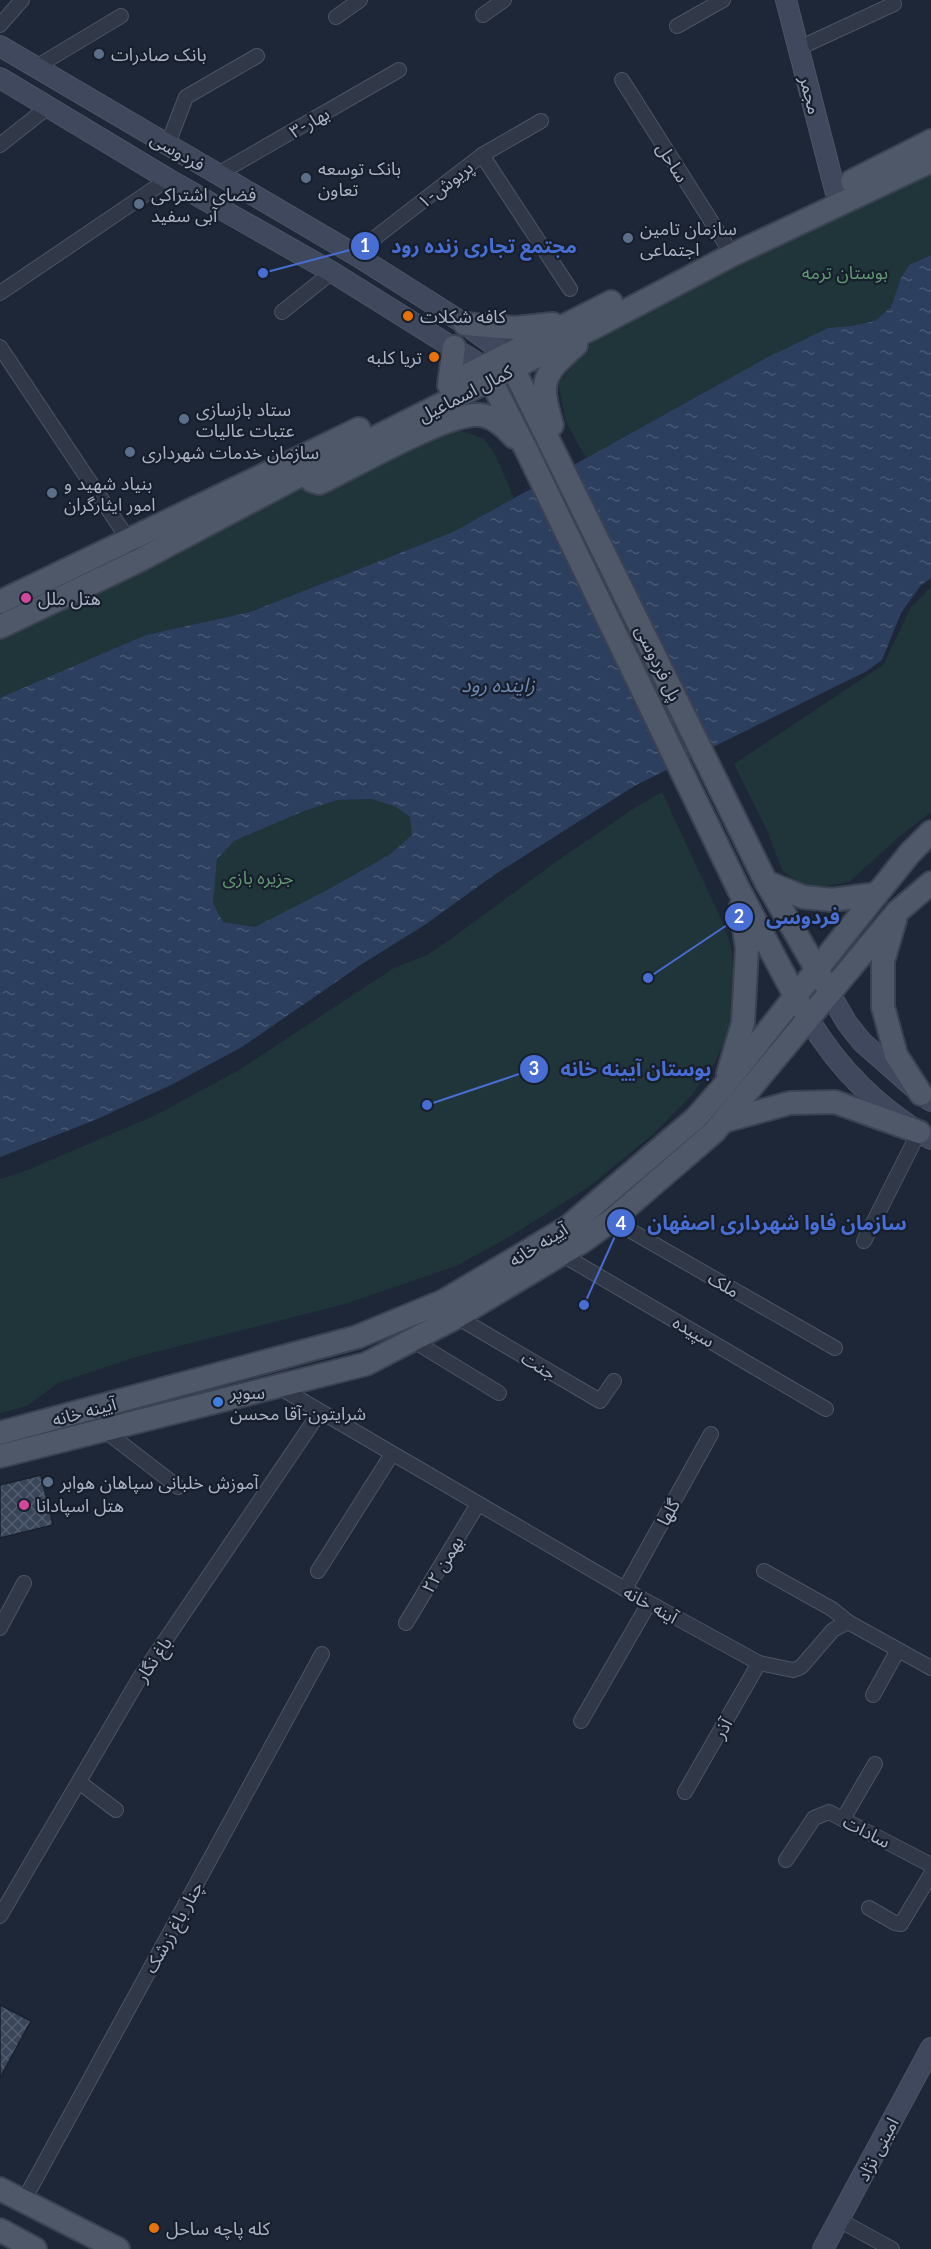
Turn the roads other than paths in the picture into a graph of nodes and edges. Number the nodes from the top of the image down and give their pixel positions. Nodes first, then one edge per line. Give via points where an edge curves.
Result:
1 (22, 0) edge
2 (360, 0) edge
3 (504, 0) edge
4 (723, 0) edge
5 (786, 0) edge
6 (894, 4) dead end
7 (483, 15) dead end
8 (121, 16) dead end
9 (336, 16) dead end
10 (0, 25) edge
11 (677, 26) dead end
12 (0, 46) edge
13 (799, 48) junction
14 (257, 56) dead end
15 (36, 67) junction
16 (399, 70) dead end
17 (0, 78) edge
18 (622, 80) dead end
19 (48, 107) junction
20 (541, 121) dead end
21 (931, 141) edge
22 (0, 145) edge
23 (167, 146) junction
24 (482, 154) junction
25 (188, 158) junction
26 (931, 161) edge
27 (218, 174) junction
28 (168, 179) junction
29 (835, 190) junction
30 (725, 243) junction
31 (354, 254) junction
32 (332, 272) junction
33 (570, 289) dead end
34 (0, 293) edge
35 (282, 312) dead end
36 (572, 321) junction
37 (465, 324) junction
38 (595, 327) junction
39 (0, 347) edge
40 (454, 347) junction
41 (510, 361) junction
42 (488, 373) junction
43 (449, 385) junction
44 (552, 447) junction
45 (527, 452) junction
46 (295, 478) junction
47 (134, 550) junction
48 (0, 602) edge
49 (0, 627) edge
50 (931, 832) edge
51 (766, 882) junction
52 (931, 883) edge
53 (739, 890) junction
54 (877, 894) junction
55 (897, 912) junction
56 (817, 970) junction
57 (830, 994) junction
58 (795, 995) junction
59 (808, 1018) junction
60 (723, 1087) junction
61 (926, 1098) edge
62 (724, 1121) junction
63 (925, 1136) edge
64 (612, 1220) junction
65 (864, 1241) dead end
66 (561, 1254) junction
67 (457, 1317) junction
68 (412, 1340) junction
69 (835, 1348) dead end
70 (614, 1381) dead end
71 (278, 1386) junction
72 (499, 1393) dead end
73 (826, 1409) dead end
74 (320, 1412) junction
75 (104, 1430) junction
76 (0, 1433) edge
77 (711, 1434) dead end
78 (392, 1454) junction
79 (0, 1456) edge
80 (178, 1487) dead end
81 (478, 1504) junction
82 (318, 1571) dead end
83 (764, 1571) dead end
84 (24, 1583) dead end
85 (625, 1589) junction
86 (649, 1603) junction
87 (848, 1622) junction
88 (406, 1623) dead end
89 (0, 1628) edge
90 (898, 1650) junction
91 (322, 1654) dead end
92 (759, 1663) junction
93 (931, 1668) edge
94 (873, 1695) dead end
95 (581, 1721) dead end
96 (875, 1764) dead end
97 (79, 1782) junction
98 (685, 1792) dead end
99 (116, 1810) dead end
100 (843, 1819) junction
101 (786, 1860) dead end
102 (931, 1865) edge
103 (931, 1874) edge
104 (869, 1908) dead end
105 (0, 1916) edge
106 (931, 2048) edge
107 (0, 2189) edge
108 (24, 2200) junction
109 (840, 2220) junction
110 (118, 2249) edge
111 (823, 2249) edge
112 (892, 2249) edge

1 - 10 street
2 - 9 street
3 - 7 street
4 - 11 street
5 - 13 main road, مجمر
6 - 13 street
8 - 15 street
12 - 15 main road, فردوسی
13 - 29 main road, مجمر
14 - 23 street via 186,97
15 - 23 main road, فردوسی
16 - 27 street, ۳-بهار
17 - 19 main road, فردوسی
18 - 30 street, ساحل
19 - 22 street
19 - 28 main road, فردوسی
20 - 24 street, ۱-پریوش
21 - 29 main road, کمال اسماعیل
23 - 25 main road, فردوسی
24 - 31 street, ۱-پریوش
24 - 33 street
25 - 27 main road, فردوسی
25 - 28 main road
26 - 38 main road, کمال اسماعیل via 754,245
27 - 31 main road, فردوسی
28 - 32 main road, فردوسی
28 - 34 street
29 - 30 main road, کمال اسماعیل
30 - 36 main road, کمال اسماعیل
31 - 37 main road, فردوسی
32 - 35 street
32 - 40 main road, فردوسی
36 - 37 main road via 515,328
36 - 41 main road, کمال اسماعیل
37 - 41 main road, فردوسی
38 - 41 main road, کمال اسماعیل
38 - 44 main road via 548,375 544,396 553,427
39 - 47 street
40 - 42 main road, فردوسی
40 - 43 main road
41 - 42 main road, کمال اسماعیل
41 - 44 main road, پل فردوسی
42 - 43 main road, کمال اسماعیل
42 - 45 main road, پل فردوسی
42 - 46 main road, کمال اسماعیل
43 - 47 main road, کمال اسماعیل
44 - 51 main road, پل فردوسی
45 - 46 main road via 492,417 468,415 424,431 319,483
45 - 53 main road, پل فردوسی
46 - 47 main road, کمال اسماعیل
47 - 48 main road, کمال اسماعیل
47 - 49 main road, کمال اسماعیل
50 - 54 main road, آیینه خانه
51 - 54 main road via 803,897 832,900
51 - 56 main road, پل فردوسی
52 - 55 main road, آیینه خانه
53 - 58 main road, پل فردوسی
53 - 60 main road via 747,949 743,1023
54 - 56 main road, آیینه خانه
55 - 57 main road, آیینه خانه
55 - 61 main road via 883,961 883,1007 896,1055
56 - 57 main road, پل فردوسی
56 - 58 main road, آیینه خانه
57 - 59 main road, آیینه خانه
57 - 61 main road via 862,1042
58 - 59 main road, پل فردوسی
58 - 60 main road, آیینه خانه
59 - 62 main road, آیینه خانه
59 - 63 main road via 836,1060 858,1084
60 - 76 main road, آیینه خانه via 696,1118 568,1227 444,1301 357,1337
62 - 63 main road via 790,1103 835,1102
62 - 64 main road, آیینه خانه
63 - 65 street
64 - 66 main road, آیینه خانه
64 - 69 street, ملک
66 - 67 main road, آیینه خانه
66 - 73 street, سپیده
67 - 68 main road, آیینه خانه
67 - 70 street, جنت via 600,1401
68 - 71 main road, آیینه خانه via 366,1364
68 - 72 street
71 - 74 street, آینه خانه
71 - 75 main road, آیینه خانه
74 - 78 street, آینه خانه
74 - 97 street, باغ نگار via 139,1679
75 - 79 main road, آیینه خانه
75 - 80 street
77 - 85 street, گلها
78 - 81 street, آینه خانه
78 - 82 street
81 - 85 street, آینه خانه
81 - 88 street, ۲۲ بهمن
83 - 87 street
84 - 89 street
85 - 86 street, آینه خانه
86 - 92 street, آینه خانه
86 - 95 street
87 - 90 street
87 - 92 street, آینه خانه via 833,1630 801,1667 793,1670
90 - 93 street
90 - 94 street
91 - 108 street, چنار باغ زرشک
92 - 98 street, آذر
96 - 100 street
97 - 99 street
97 - 105 street, باغ نگار
100 - 101 street, سادات via 829,1812 814,1818
100 - 102 street, سادات
103 - 104 street via 900,1924
106 - 109 main road, امینی نژاد
107 - 108 main road
108 - 110 main road
109 - 111 main road, امینی نژاد
109 - 112 street

